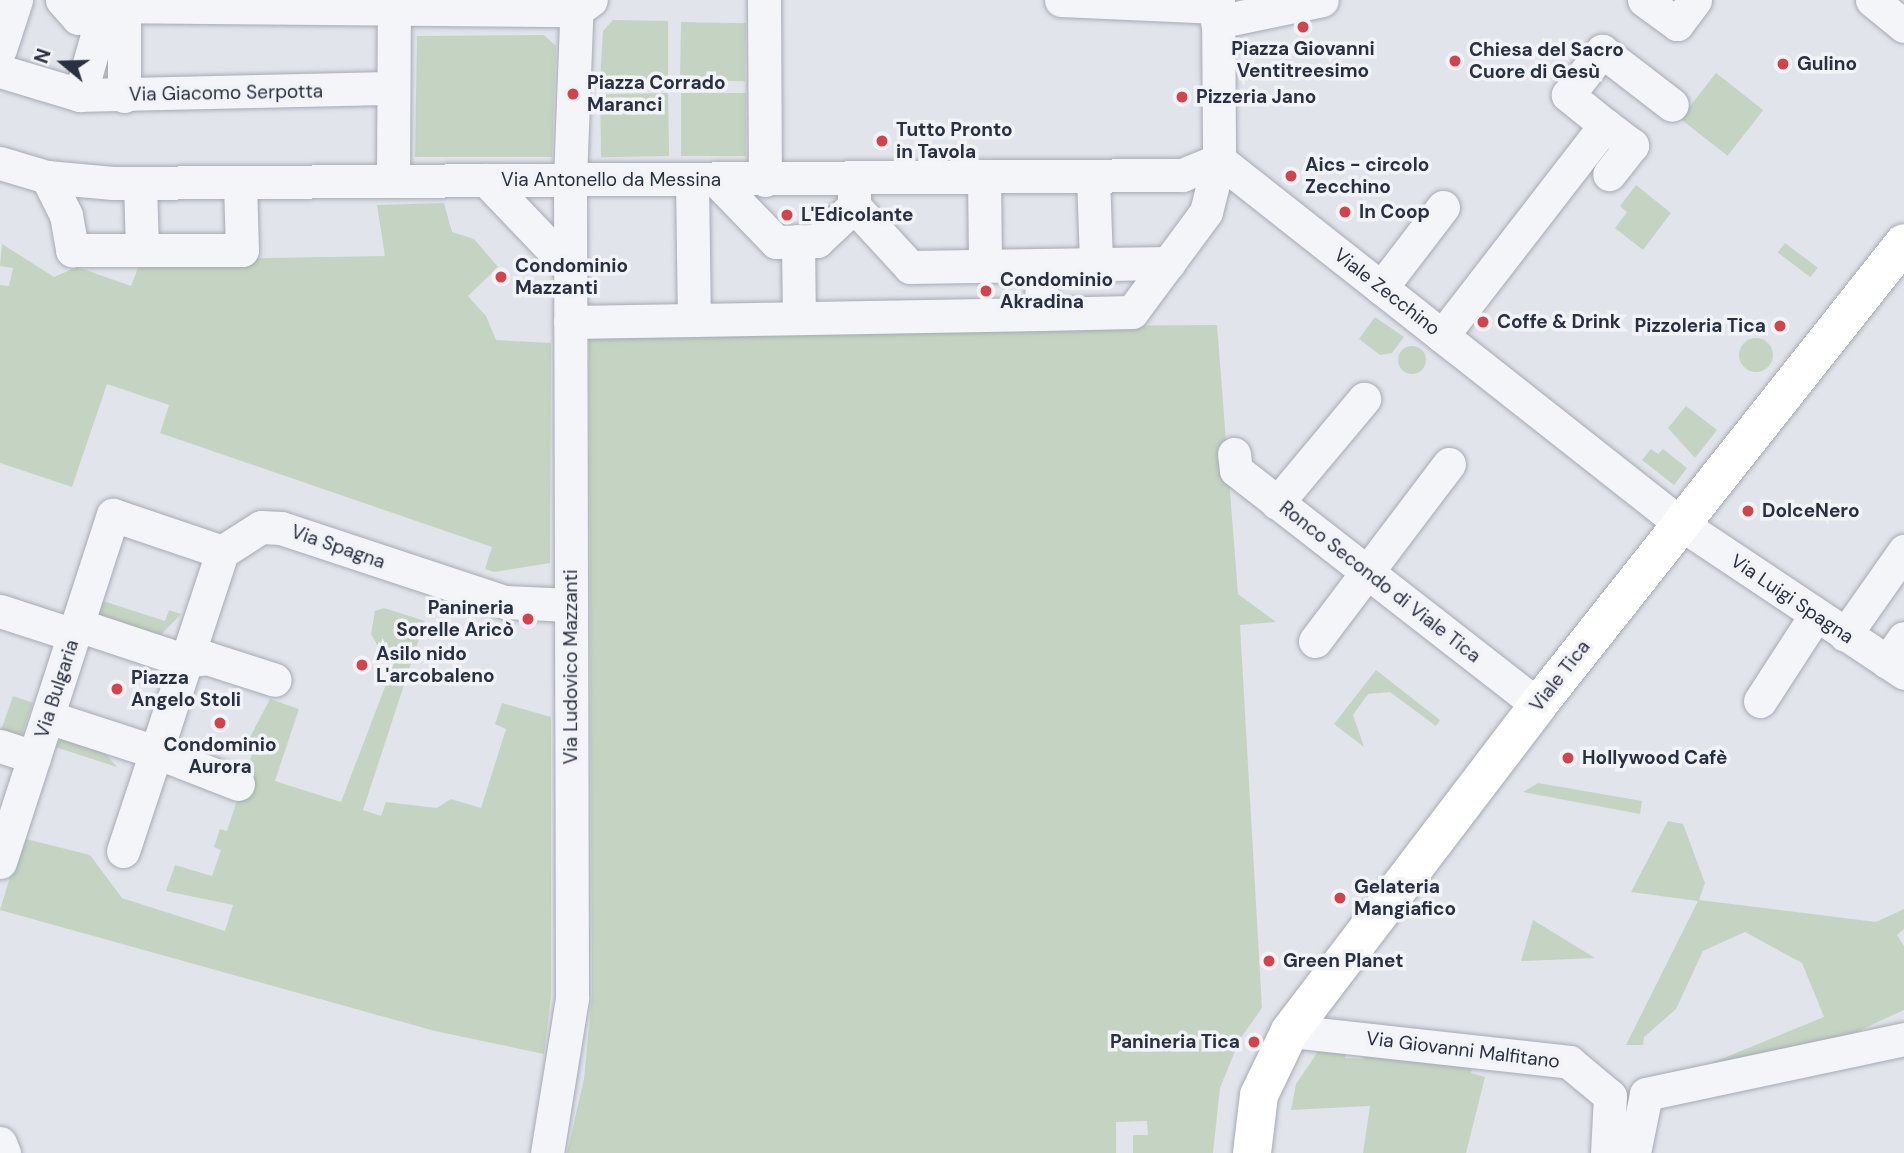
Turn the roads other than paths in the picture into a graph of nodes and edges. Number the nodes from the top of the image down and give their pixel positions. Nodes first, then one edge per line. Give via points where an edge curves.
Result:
1 (16, 0) edge
2 (764, 0) edge
3 (1061, 0) edge
4 (1322, 0) edge
5 (1644, 0) edge
6 (1695, 0) edge
7 (1872, 0) edge
8 (1108, 1) edge
9 (582, 3) edge
10 (82, 4) edge
11 (394, 9) junction
12 (1218, 9) edge
13 (1904, 26) edge
14 (0, 49) edge
15 (0, 71) edge
16 (382, 88) junction
17 (80, 95) junction
18 (124, 96) junction
19 (1672, 105) dead end
20 (1605, 125) junction
21 (1219, 160) junction
22 (0, 163) edge
23 (1609, 174) dead end
24 (1093, 176) junction
25 (47, 177) junction
26 (984, 178) junction
27 (570, 179) junction
28 (393, 180) junction
29 (486, 180) junction
30 (704, 180) junction
31 (765, 180) junction
32 (240, 182) junction
33 (140, 183) junction
34 (854, 193) junction
35 (1443, 207) dead end
36 (798, 241) junction
37 (1904, 243) edge
38 (142, 250) junction
39 (1168, 263) junction
40 (1096, 264) junction
41 (1041, 265) junction
42 (985, 266) junction
43 (910, 267) junction
44 (570, 268) junction
45 (1381, 288) junction
46 (1042, 314) junction
47 (911, 316) junction
48 (799, 318) junction
49 (694, 320) junction
50 (570, 322) junction
51 (1443, 336) junction
52 (1364, 399) dead end
53 (1234, 454) dead end
54 (1449, 464) dead end
55 (1277, 503) junction
56 (1681, 524) junction
57 (1904, 551) edge
58 (222, 552) junction
59 (1367, 573) junction
60 (571, 605) junction
61 (0, 611) edge
62 (1815, 615) junction
63 (0, 629) edge
64 (1845, 635) junction
65 (74, 637) junction
66 (1315, 641) dead end
67 (1898, 658) edge
68 (186, 661) junction
69 (275, 680) dead end
70 (1760, 701) dead end
71 (1538, 705) junction
72 (47, 717) junction
73 (0, 746) edge
74 (156, 752) junction
75 (34, 757) junction
76 (238, 784) dead end
77 (124, 851) dead end
78 (0, 862) edge
79 (1290, 1031) junction
80 (1904, 1040) edge
81 (0, 1143) edge
82 (1254, 1145) edge
83 (4, 1153) edge
84 (547, 1153) edge
85 (1607, 1153) edge
86 (1634, 1153) edge

1 - 14 street
2 - 31 street
3 - 8 street
4 - 12 street
5 - 6 street via 1677,24
7 - 13 street
8 - 12 street
9 - 11 street
9 - 27 street, Via Ludovico Mazzanti
10 - 11 street
10 - 17 street via 100,25
10 - 18 street
11 - 16 street
12 - 21 street
15 - 17 street, Via Giacomo Serpotta
16 - 18 street, Via Giacomo Serpotta
16 - 28 street
17 - 18 street, Via Giacomo Serpotta
19 - 20 street via 1602,51 1567,95
20 - 23 street via 1632,145
20 - 51 street
21 - 24 street, Via Antonello da Messina via 1196,174
21 - 39 street via 1206,212
21 - 45 street, Viale Zecchino
22 - 25 street, Via Antonello da Messina
24 - 26 street, Via Antonello da Messina
24 - 40 street
25 - 33 street, Via Antonello da Messina
25 - 38 street via 66,215 72,250
26 - 34 street, Via Antonello da Messina
26 - 42 street
27 - 29 street, Via Antonello da Messina
27 - 30 street, Via Antonello da Messina
27 - 44 street, Via Ludovico Mazzanti
28 - 29 street, Via Antonello da Messina
28 - 32 street, Via Antonello da Messina
29 - 44 street
30 - 31 street, Via Antonello da Messina
30 - 36 street via 776,242
30 - 49 street
31 - 34 street, Via Antonello da Messina
32 - 33 street, Via Antonello da Messina
32 - 38 street via 242,250
33 - 38 street
34 - 36 street via 817,241
34 - 43 street
35 - 45 street
36 - 48 street
37 - 56 main road, Viale Tica
39 - 40 street
39 - 46 street via 1132,312
40 - 41 street
41 - 42 street
41 - 46 street
42 - 43 street
43 - 47 street
44 - 50 street, Via Ludovico Mazzanti
45 - 51 street, Viale Zecchino
46 - 47 street
47 - 48 street
48 - 49 street
49 - 50 street
50 - 60 street, Via Ludovico Mazzanti
51 - 56 street, Viale Zecchino
52 - 55 street
53 - 55 street, Ronco Secondo di Viale Tica via 1236,470
54 - 59 street
55 - 59 street, Ronco Secondo di Viale Tica
56 - 62 street, Via Luigi Spagna
56 - 71 main road, Viale Tica
57 - 64 street
58 - 60 street, Via Spagna via 246,532 281,528 505,602
58 - 65 street, Via Bulgaria via 113,515
58 - 68 street
59 - 66 street
59 - 71 street, Ronco Secondo di Viale Tica
60 - 84 street, Via Ludovico Mazzanti via 572,998
61 - 65 street
62 - 64 street, Via Luigi Spagna
62 - 70 street
63 - 65 street
64 - 67 street, Via Luigi Spagna
65 - 68 street
65 - 72 street, Via Bulgaria
68 - 69 street via 207,658
68 - 74 street
71 - 79 main road, Viale Tica
72 - 74 street
72 - 75 street, Via Bulgaria
73 - 75 street
74 - 76 street
74 - 77 street
75 - 78 street, Via Bulgaria
79 - 82 main road, Viale Tica via 1267,1069
79 - 85 street, Via Giovanni Malfitano via 1569,1062 1611,1096
80 - 86 street via 1646,1094
81 - 83 street

